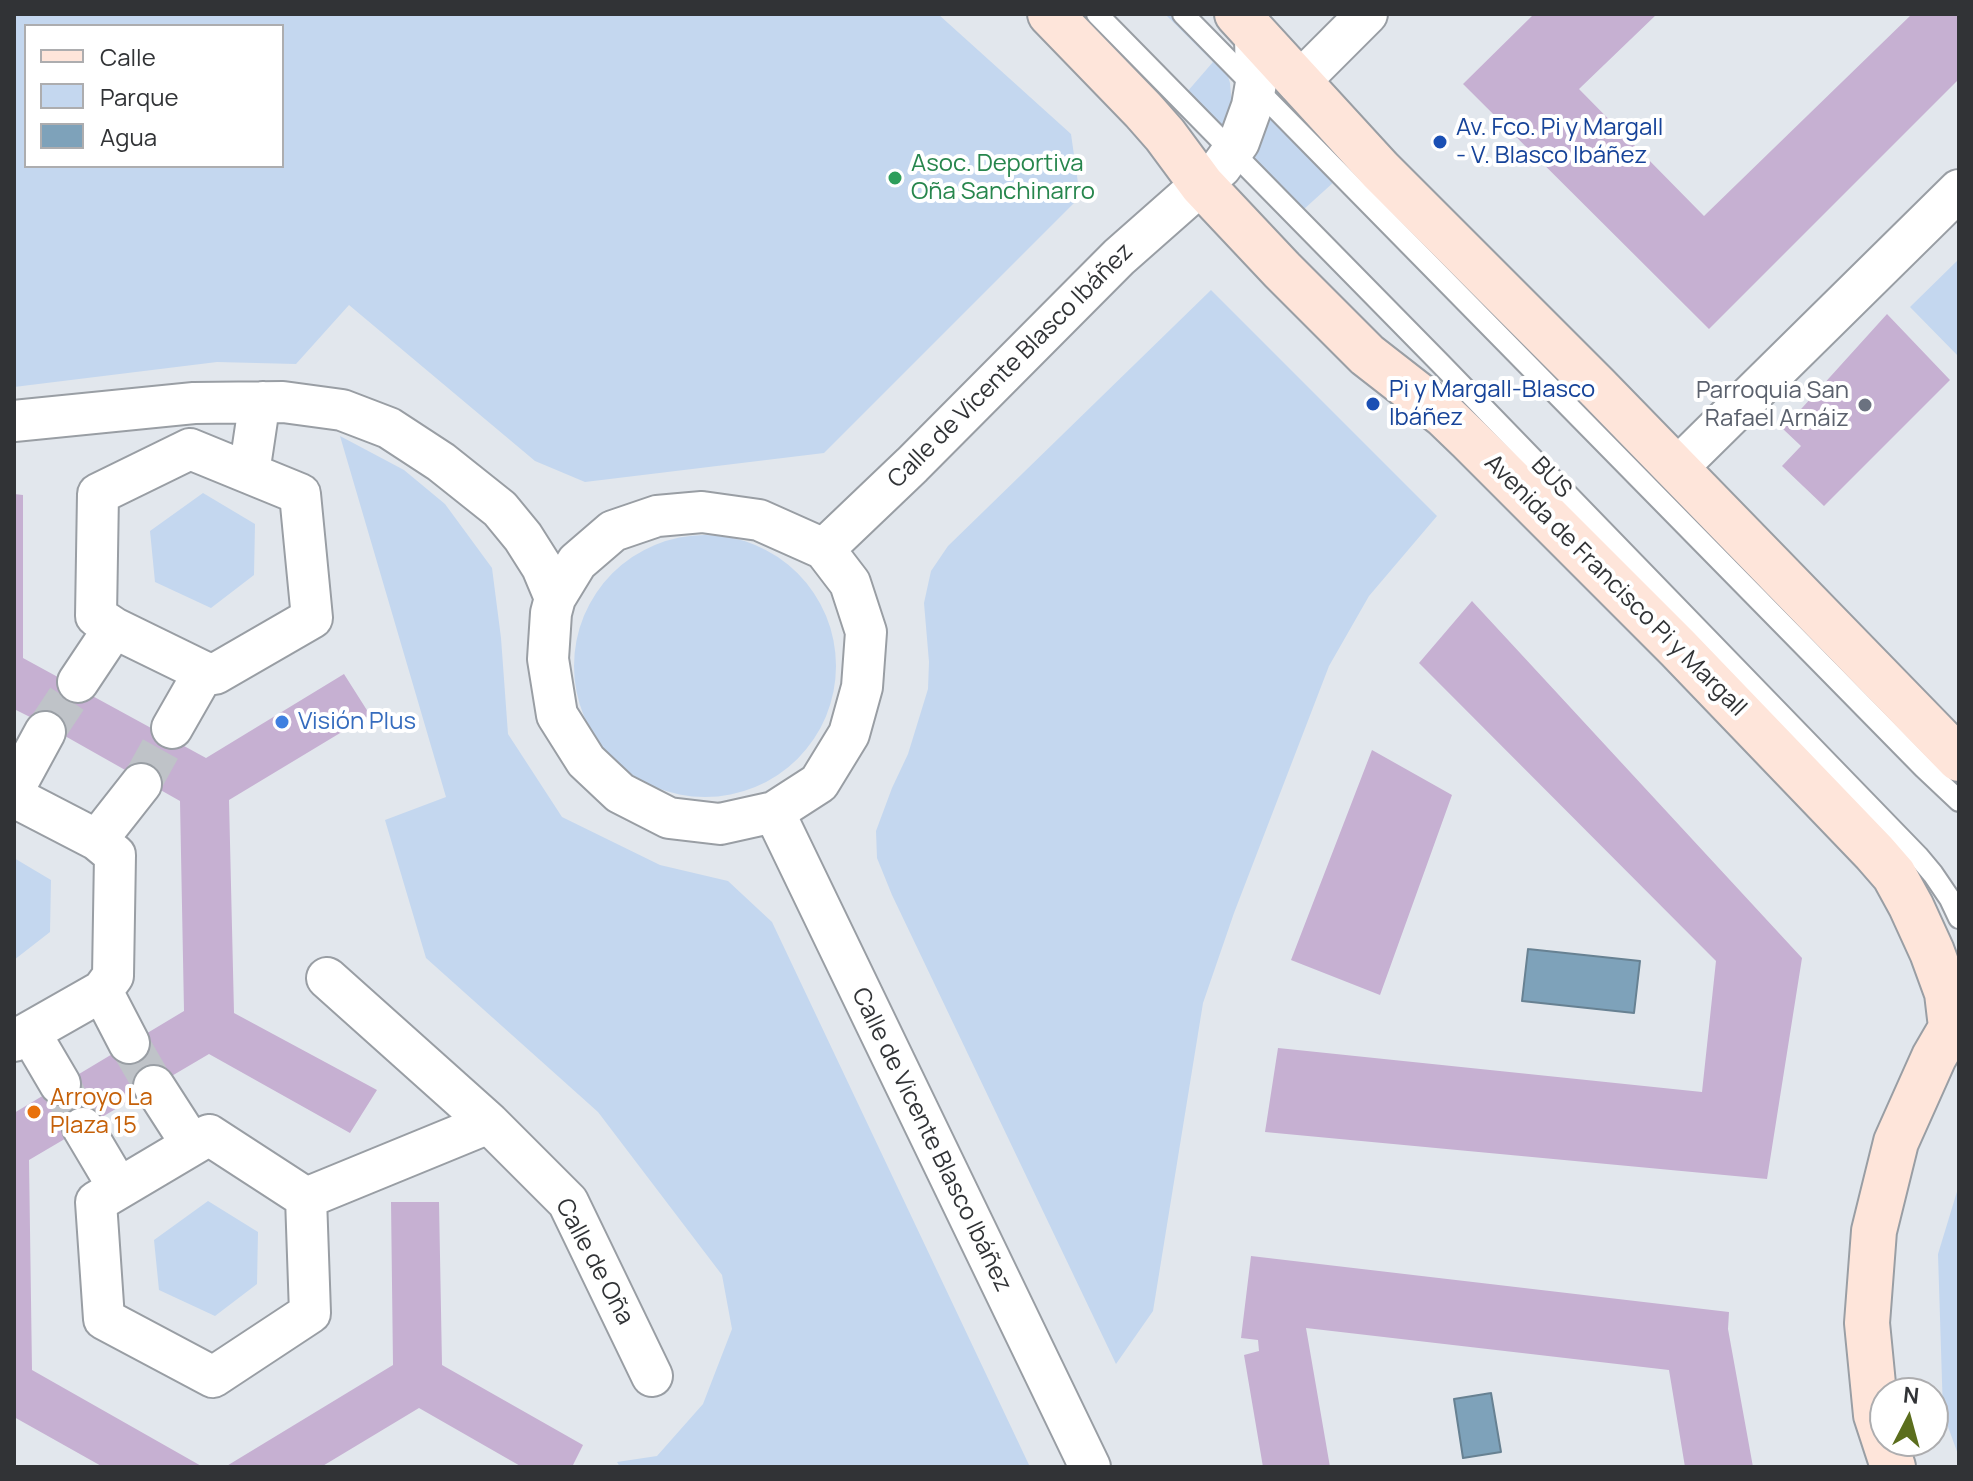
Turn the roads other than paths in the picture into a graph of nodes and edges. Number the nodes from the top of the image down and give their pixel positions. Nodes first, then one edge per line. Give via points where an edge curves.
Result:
1 (1050, 14) edge
2 (1097, 14) edge
3 (1183, 14) edge
4 (1367, 14) edge
5 (1246, 25) edge
6 (1298, 83) junction
7 (1255, 87) junction
8 (1232, 153) junction
9 (1202, 185) junction
10 (1959, 190) edge
11 (263, 402) junction
12 (127, 409) junction
13 (14, 421) edge
14 (158, 466) junction
15 (1676, 469) junction
16 (249, 473) junction
17 (824, 549) junction
18 (555, 598) junction
19 (114, 628) junction
20 (204, 672) junction
21 (78, 682) tunnel mouth
22 (172, 728) tunnel mouth
23 (45, 732) tunnel mouth
24 (1959, 759) edge
25 (141, 784) tunnel mouth
26 (14, 789) edge
27 (14, 797) edge
28 (1959, 801) edge
29 (774, 812) junction
30 (97, 840) junction
31 (1959, 918) edge
32 (327, 978) dead end
33 (102, 991) junction
34 (1955, 1020) edge
35 (22, 1037) edge
36 (129, 1043) tunnel mouth
37 (60, 1084) tunnel mouth
38 (154, 1086) tunnel mouth
39 (489, 1123) junction
40 (83, 1128) tunnel mouth
41 (192, 1145) junction
42 (118, 1187) junction
43 (306, 1198) junction
44 (652, 1376) dead end
45 (1090, 1467) edge
46 (1893, 1467) edge

1 - 9 street, Avenida de Francisco Pi y Margall via 1157,126
2 - 8 lane, BUS
3 - 7 lane
4 - 6 street
5 - 6 street
5 - 7 street, Calle de Vicente Blasco Ibáñez
6 - 15 street
7 - 8 street, Calle de Vicente Blasco Ibáñez via 1247,123
7 - 28 lane
8 - 9 street, Calle de Vicente Blasco Ibáñez
8 - 31 lane, BUS via 1918,856
9 - 17 street, Calle de Vicente Blasco Ibáñez via 1119,257
9 - 34 street, Avenida de Francisco Pi y Margall via 1367,355 1444,415 1497,467 1874,852 1911,906
10 - 15 street
11 - 12 street
11 - 16 street
11 - 18 street via 342,410 389,428 441,462 500,509 542,567
12 - 13 street
12 - 14 street via 141,419
14 - 16 street via 190,449
14 - 19 street via 98,494 96,616
15 - 24 street
16 - 20 street via 300,494 312,618 215,674
17 - 18 street via 759,520 702,512 657,516 613,531 577,562
17 - 29 street via 850,583 866,632 862,687 849,734 819,783
18 - 29 street via 548,659 557,715 586,761 620,793 669,818 720,824
19 - 20 street
19 - 21 street
20 - 22 street
23 - 26 street
25 - 30 street
27 - 30 street
29 - 45 street, Calle de Vicente Blasco Ibáñez
30 - 33 street via 115,855 113,976
32 - 39 street, Calle de Oña
33 - 35 street
33 - 36 street
34 - 46 street via 1896,1142 1874,1231 1867,1323 1876,1415
35 - 37 street
38 - 41 street
39 - 43 street
39 - 44 street, Calle de Oña via 568,1202
40 - 42 street
41 - 42 street
41 - 43 street via 209,1135
42 - 43 street via 96,1202 104,1319 213,1377 310,1313

